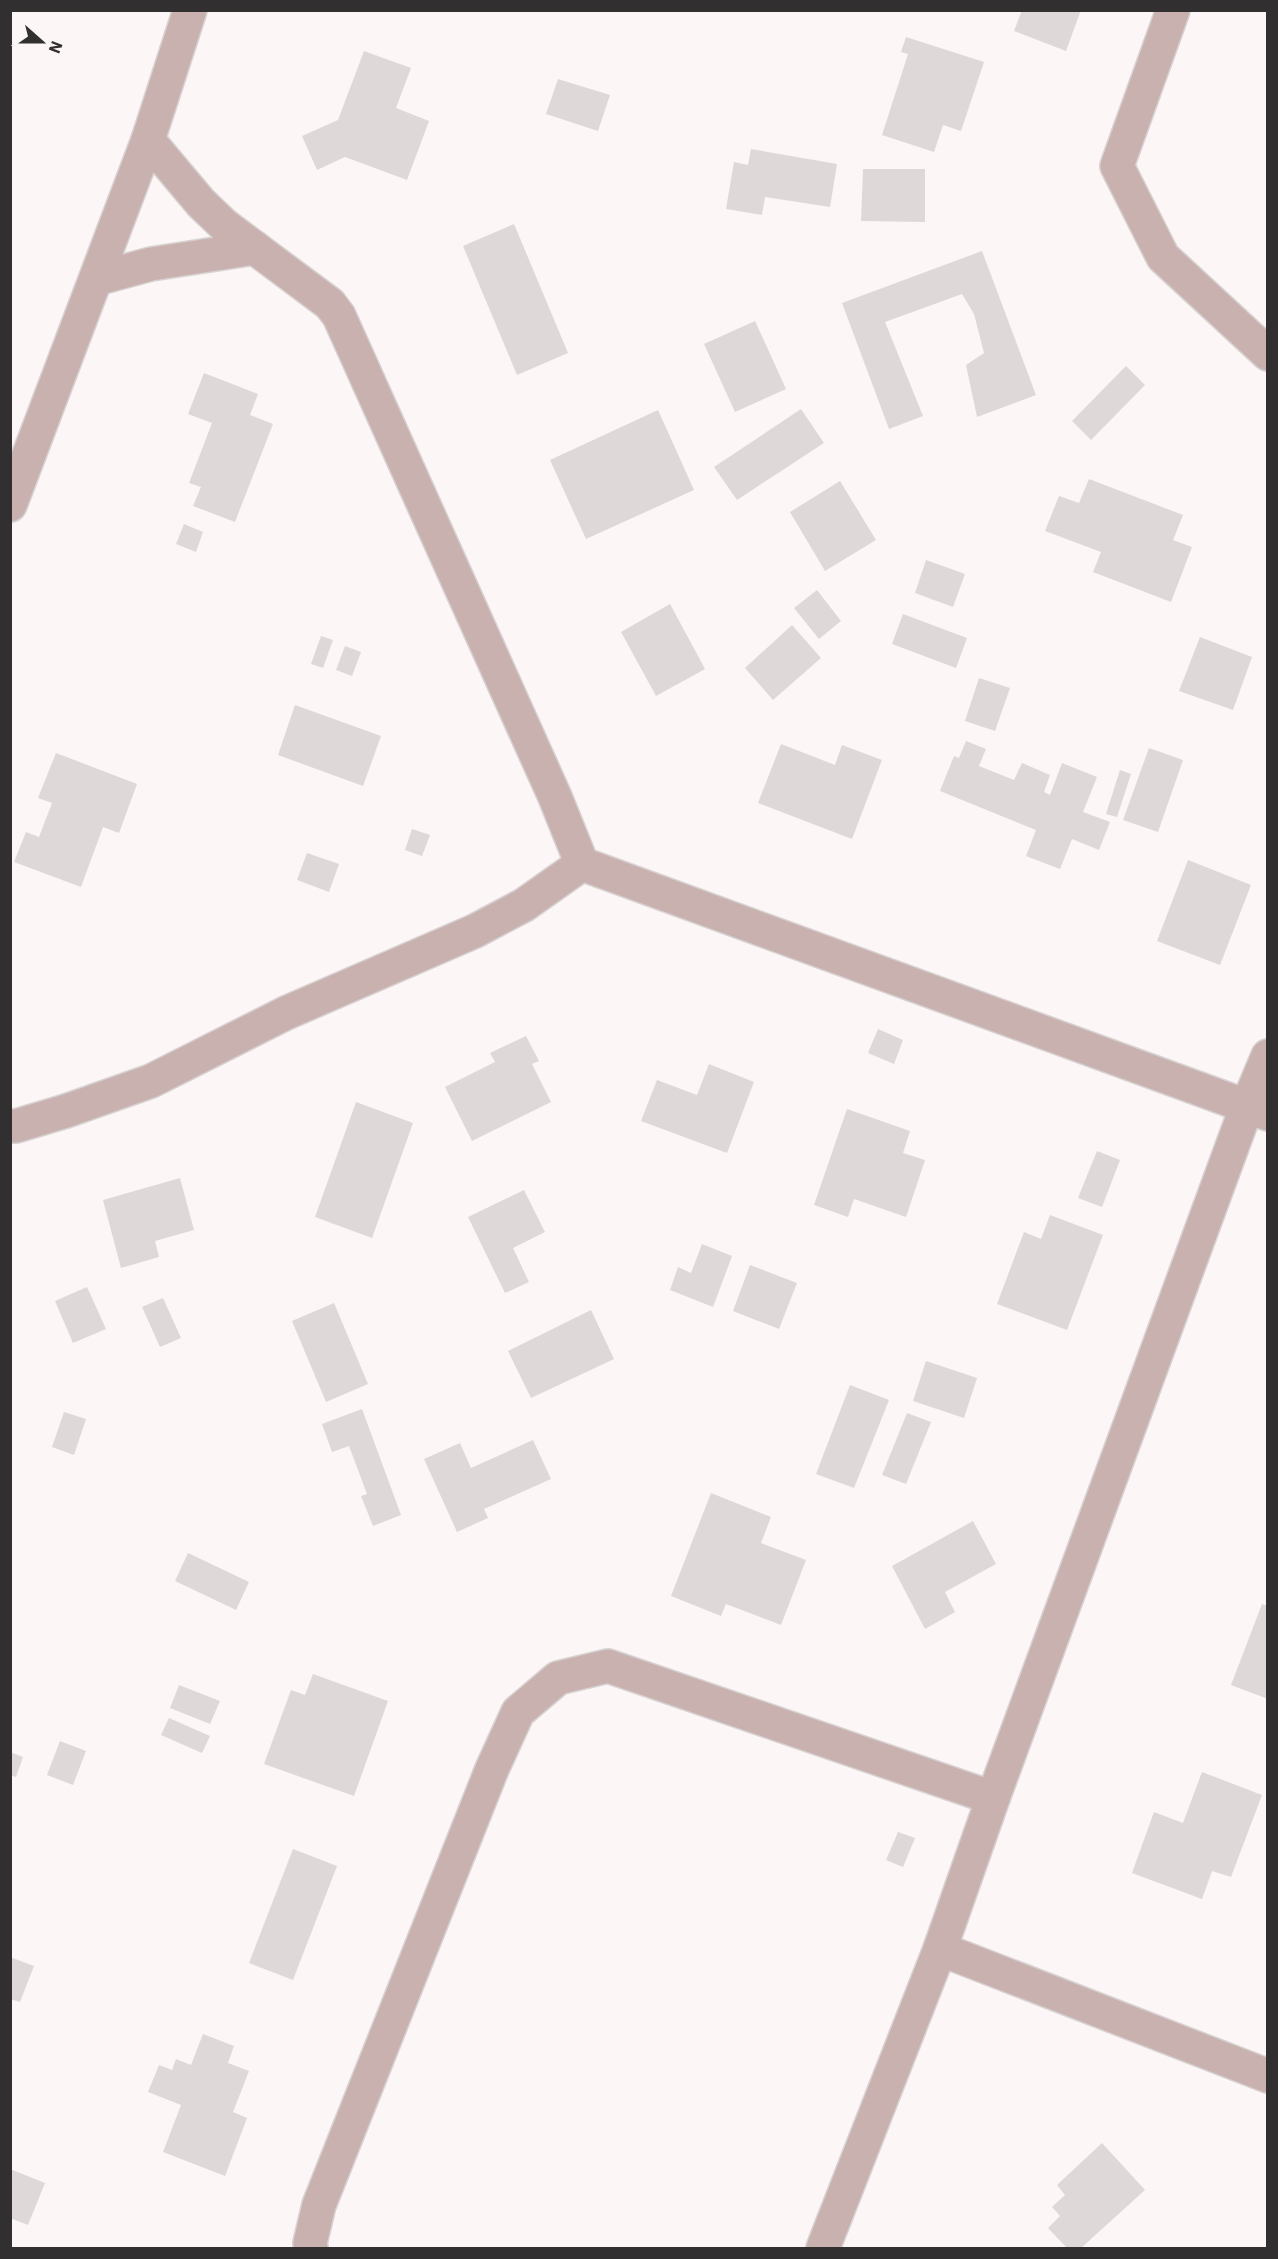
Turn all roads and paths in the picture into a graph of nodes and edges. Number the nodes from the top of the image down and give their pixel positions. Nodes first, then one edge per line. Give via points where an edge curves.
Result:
1 (190, 10) edge
2 (1173, 10) edge
3 (148, 140) junction
4 (255, 248) junction
5 (96, 279) junction
6 (1268, 354) edge
7 (10, 505) edge
8 (582, 864) junction
9 (1268, 1056) edge
10 (1257, 1110) edge
11 (10, 1126) edge
12 (993, 1798) junction
13 (940, 1949) junction
14 (1268, 2076) edge
15 (311, 2248) edge
16 (823, 2248) edge

1 - 3 street
2 - 6 street via 1117,166 1163,257
3 - 4 street via 201,203
3 - 5 street
4 - 5 street via 151,264
4 - 8 street via 330,304 339,316
5 - 7 street
8 - 10 street
8 - 11 street via 524,905 475,932 286,1013 151,1081
9 - 10 street
10 - 12 street
12 - 13 street
12 - 15 street via 608,1666 558,1678 518,1712 492,1769 320,2205
13 - 14 street
13 - 16 street

